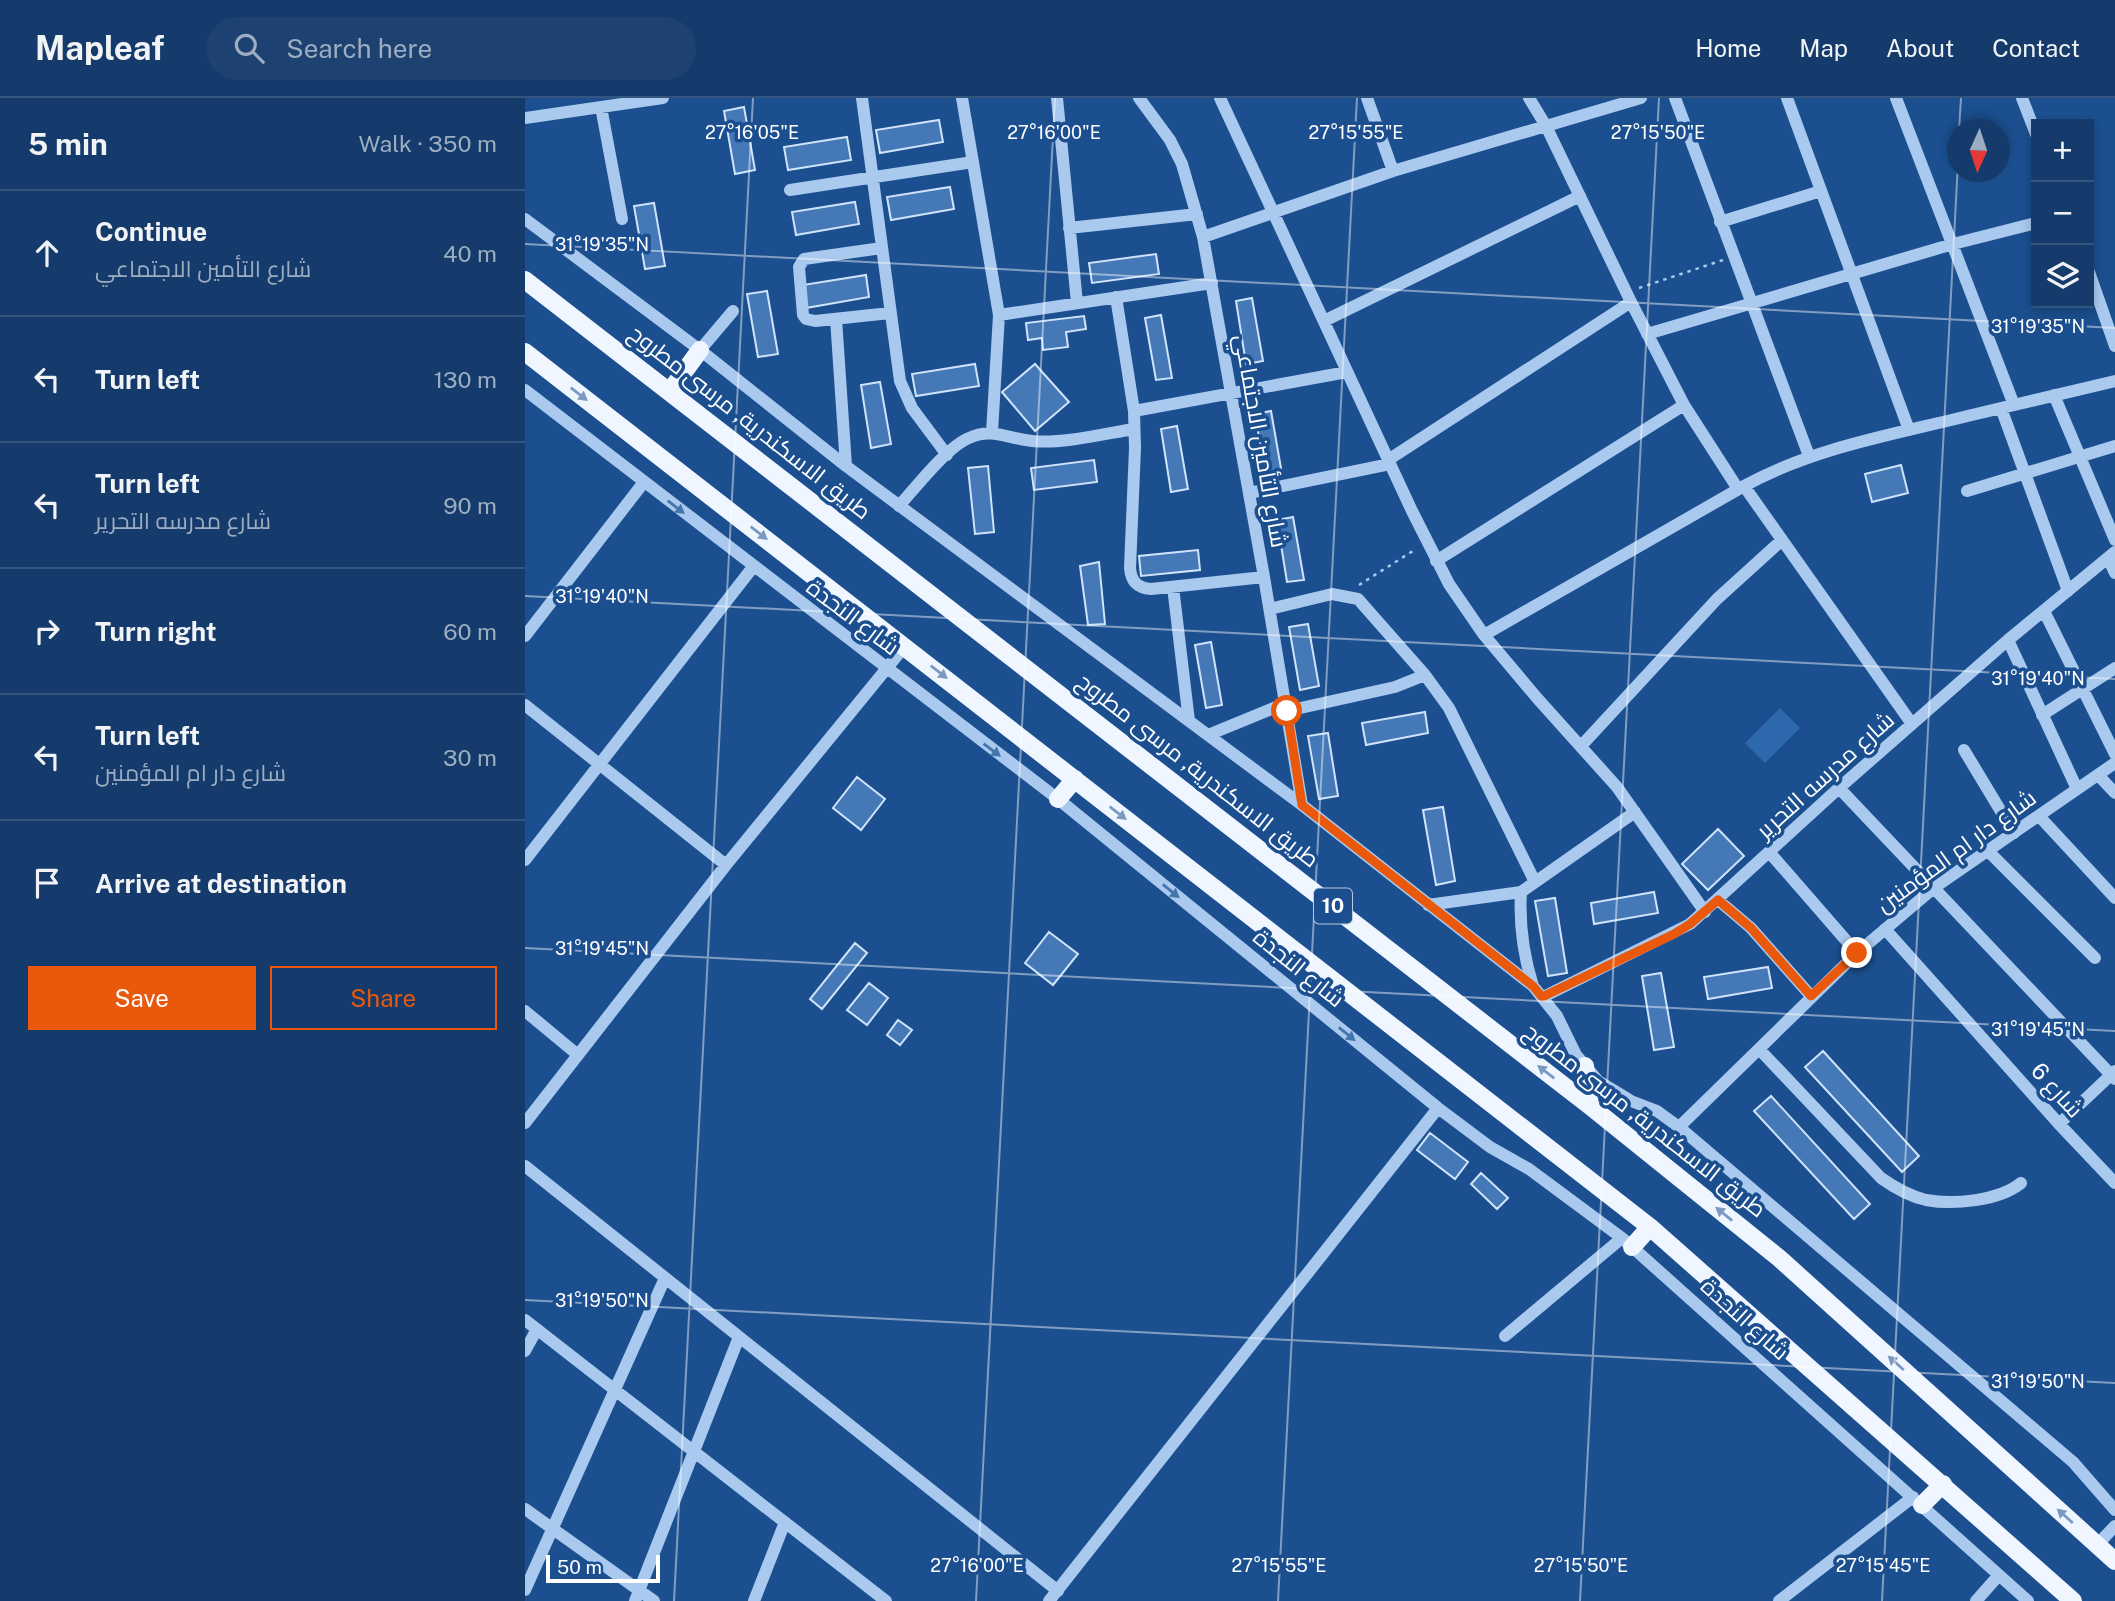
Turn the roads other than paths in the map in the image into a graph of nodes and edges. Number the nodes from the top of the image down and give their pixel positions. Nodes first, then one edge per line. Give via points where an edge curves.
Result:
1 (663, 98) edge
2 (862, 98) edge
3 (963, 98) edge
4 (1057, 98) edge
5 (1139, 98) edge
6 (1220, 98) edge
7 (1367, 98) edge
8 (1529, 98) edge
9 (1641, 98) edge
10 (1675, 98) edge
11 (1787, 98) edge
12 (1896, 98) edge
13 (2022, 98) edge
14 (601, 107) junction
15 (525, 118) edge
16 (2031, 121) edge
17 (1546, 126) junction
18 (973, 162) junction
19 (1393, 171) junction
20 (873, 177) junction
21 (790, 190) dead end
22 (1821, 191) junction
23 (1580, 196) junction
24 (1273, 212) junction
25 (1197, 214) junction
26 (525, 219) edge
27 (622, 219) dead end
28 (1720, 222) junction
29 (2031, 224) edge
30 (1069, 228) junction
31 (1203, 237) junction
32 (1953, 244) junction
33 (882, 248) junction
34 (1852, 274) junction
35 (525, 280) edge
36 (1212, 283) junction
37 (2094, 286) edge
38 (1628, 297) junction
39 (1116, 298) junction
40 (1077, 303) junction
41 (1751, 303) junction
42 (733, 311) dead end
43 (890, 313) junction
44 (999, 315) junction
45 (836, 319) junction
46 (1324, 321) junction
47 (1647, 334) junction
48 (2115, 346) edge
49 (700, 351) junction
50 (525, 352) edge
51 (1347, 372) junction
52 (2115, 382) edge
53 (525, 390) edge
54 (670, 391) junction
55 (1231, 393) junction
56 (2054, 395) junction
57 (1684, 404) junction
58 (2007, 407) junction
59 (1133, 411) junction
60 (1135, 429) junction
61 (1909, 429) junction
62 (992, 432) junction
63 (2115, 446) edge
64 (947, 455) junction
65 (1809, 456) junction
66 (2080, 457) junction
67 (1389, 462) junction
68 (846, 466) junction
69 (2025, 473) junction
70 (644, 482) junction
71 (1741, 488) junction
72 (1967, 491) dead end
73 (1249, 494) junction
74 (899, 506) junction
75 (1782, 540) junction
76 (2115, 540) edge
77 (2112, 555) edge
78 (1436, 561) junction
79 (753, 566) junction
80 (2115, 573) edge
81 (1264, 577) junction
82 (1173, 587) junction
83 (2068, 591) junction
84 (1270, 609) junction
85 (2044, 611) junction
86 (1484, 635) junction
87 (525, 636) edge
88 (2008, 640) junction
89 (905, 646) junction
90 (2115, 668) edge
91 (887, 669) junction
92 (1425, 676) junction
93 (2084, 688) junction
94 (525, 705) edge
95 (1286, 707) junction
96 (2042, 715) junction
97 (1189, 721) junction
98 (1912, 724) junction
99 (1208, 735) junction
100 (1582, 745) junction
101 (1964, 750) dead end
102 (2115, 754) edge
103 (2115, 763) edge
104 (600, 764) junction
105 (2098, 775) junction
106 (1075, 779) junction
107 (1839, 788) junction
108 (2077, 789) junction
109 (2115, 793) edge
110 (1058, 799) junction
111 (1302, 805) junction
112 (1635, 812) junction
113 (2039, 816) junction
114 (2014, 833) junction
115 (1987, 851) junction
116 (1770, 853) junction
117 (525, 860) edge
118 (726, 865) junction
119 (1535, 882) junction
120 (1935, 887) junction
121 (1521, 892) junction
122 (2115, 898) edge
123 (1718, 900) junction
124 (1428, 905) junction
125 (1705, 912) junction
126 (1885, 929) junction
127 (1857, 953) junction
128 (2095, 958) dead end
129 (1533, 986) junction
130 (1811, 996) junction
131 (1542, 997) junction
132 (525, 1011) edge
133 (1759, 1049) junction
134 (578, 1055) junction
135 (1585, 1066) junction
136 (2114, 1074) edge
137 (1590, 1106) junction
138 (1438, 1108) junction
139 (525, 1123) edge
140 (2059, 1124) junction
141 (1679, 1127) junction
142 (525, 1166) edge
143 (2021, 1183) dead end
144 (2115, 1183) edge
145 (1650, 1227) junction
146 (1627, 1242) junction
147 (665, 1278) junction
148 (525, 1320) edge
149 (537, 1329) junction
150 (1505, 1336) dead end
151 (739, 1337) junction
152 (525, 1351) edge
153 (615, 1389) junction
154 (693, 1450) junction
155 (1943, 1485) junction
156 (1918, 1501) junction
157 (525, 1509) edge
158 (2115, 1510) edge
159 (785, 1522) junction
160 (2115, 1526) edge
161 (552, 1528) junction
162 (2097, 1545) junction
163 (2115, 1561) edge
164 (1999, 1574) junction
165 (525, 1590) edge
166 (637, 1595) edge
167 (1054, 1596) edge
168 (654, 1601) edge
169 (754, 1601) edge
170 (886, 1601) edge
171 (1779, 1601) edge
172 (1976, 1601) edge
173 (2028, 1601) edge
174 (2073, 1601) edge

1 - 14 street
2 - 20 street
3 - 18 street
4 - 30 street
5 - 25 street, شارع التأمين الاجتماعي via 1176,152
6 - 24 street
7 - 19 street
8 - 17 street
9 - 17 street
10 - 28 street
11 - 22 street
12 - 32 street
13 - 16 street
14 - 15 street
14 - 27 street
17 - 19 street
17 - 23 street
18 - 20 street
18 - 44 street
19 - 24 street
20 - 21 street
20 - 33 street
22 - 28 street
22 - 34 street
23 - 38 street
23 - 46 street
24 - 31 street
24 - 46 street
25 - 30 street
25 - 31 street, شارع التأمين الاجتماعي
26 - 49 street
28 - 41 street
29 - 32 street
30 - 40 street
31 - 36 street, شارع التأمين الاجتماعي
32 - 34 street
32 - 58 street
33 - 43 street
33 - 45 street via 800,262 803,315 810,321
34 - 41 street
34 - 61 street
35 - 54 main road, طريق الاسكندرية, مرسى مطروح / 10
36 - 39 street
36 - 55 street, شارع التأمين الاجتماعي
37 - 48 street
38 - 47 street
38 - 67 street
39 - 40 street
39 - 59 street
40 - 44 street
41 - 47 street
41 - 65 street
42 - 49 street
43 - 45 street
43 - 64 street via 905,395
44 - 62 street
45 - 68 street
46 - 51 street
47 - 57 street
49 - 54 main road
49 - 68 street
50 -> 89 main road, 10
51 - 55 street
51 - 67 street
52 - 56 street
53 - 70 street, شارع النجدة
137 -> 54 main road, طريق الاسكندرية, مرسى مطروح / 10
55 - 59 street
55 - 73 street, شارع التأمين الاجتماعي
56 - 58 street
56 - 66 street
57 - 71 street
57 - 78 street
58 - 61 street
58 - 69 street
59 - 60 street
60 - 62 street via 1034,441
60 - 82 street via 1131,575 1144,589
61 - 65 street
62 - 64 street via 967,438
63 - 66 street
64 - 74 street
65 - 71 street
66 - 69 street
66 - 76 street
67 - 73 street
67 - 78 street
68 - 74 street
69 - 72 street
69 - 83 street
70 -> 79 street, شارع النجدة
70 - 87 street
71 - 75 street
71 - 86 street
73 - 81 street, شارع التأمين الاجتماعي
74 - 97 street
75 - 98 street
75 - 100 street via 1717,599
77 - 80 street
77 - 83 street, شارع مدرسه التحرير
78 - 86 street
79 - 91 street, شارع النجدة
79 - 104 street
81 - 82 street
81 - 84 street, شارع التأمين الاجتماعي
82 - 97 street
83 - 85 street, شارع مدرسه التحرير
84 - 92 street via 1320,596 1358,599
84 - 95 street, شارع التأمين الاجتماعي
85 - 88 street, شارع مدرسه التحرير
85 - 93 street
86 - 100 street
88 - 96 street
88 - 98 street, شارع مدرسه التحرير
89 - 91 street
89 -> 106 main road, 10
90 - 93 street
91 -> 110 street, شارع النجدة
91 - 118 street
92 - 95 street via 1395,687
92 - 119 street via 1459,725
93 - 96 street
93 - 102 street
94 - 104 street
95 - 99 street
95 - 111 street, شارع التأمين الاجتماعي
96 - 108 street
97 - 99 street
98 - 107 street, شارع مدرسه التحرير
99 - 111 street
100 - 112 street
101 - 114 street
103 - 105 street, شارع دار ام المؤمنين
104 - 117 street
104 - 118 street
105 - 108 street, شارع دار ام المؤمنين
105 - 109 street
106 - 110 main road
106 -> 145 main road, 10
107 - 116 street, شارع مدرسه التحرير
107 - 120 street
108 - 113 street, شارع دار ام المؤمنين
110 -> 138 street, شارع النجدة
111 - 124 street
112 - 119 street
112 - 125 street
113 - 114 street, شارع دار ام المؤمنين
113 - 122 street
114 - 115 street, شارع دار ام المؤمنين
115 - 120 street, شارع دار ام المؤمنين
115 - 128 street
116 - 123 street, شارع مدرسه التحرير
116 - 127 street
118 - 134 street
119 - 121 street
120 - 126 street, شارع دار ام المؤمنين
120 - 136 street
121 - 124 street
121 - 129 street via 1521,940
123 - 125 street, شارع مدرسه التحرير
123 - 130 street via 1751,928
124 - 129 street
125 - 131 street, شارع مدرسه التحرير via 1674,934
126 - 127 street, شارع دار ام المؤمنين
126 - 140 street, شارع 6
127 - 130 street, شارع دار ام المؤمنين
129 - 131 street
130 - 133 street, شارع دار ام المؤمنين
131 - 135 street
132 - 134 street
133 - 141 street, شارع دار ام المؤمنين
133 - 143 street via 1895,1188 1943,1201 1995,1197
134 - 139 street
135 - 137 main road
135 - 141 street via 1612,1091 1657,1111
136 - 140 street
162 -> 137 main road, طريق الاسكندرية, مرسى مطروح / 10 via 1779,1258
138 - 146 street, شارع النجدة
138 - 167 street
140 - 144 street, شارع 6
141 - 158 street via 2073,1462
142 - 147 street
145 - 146 main road
145 - 155 main road, 10
146 - 150 street
146 - 156 street, شارع النجدة
147 - 151 street
147 - 153 street
148 - 149 street
149 - 152 street
149 - 153 street
151 - 154 street
151 - 167 street
153 - 154 street
153 - 161 street
154 - 159 street
154 - 166 street
155 - 156 main road
155 - 174 main road, 10
156 - 164 street, شارع النجدة
156 - 171 street
157 - 161 street
159 - 169 street
159 - 170 street
160 - 162 street
161 - 165 street
161 - 166 street
162 - 163 main road, طريق الاسكندرية, مرسى مطروح / 10
164 - 172 street
164 - 173 street, شارع النجدة
166 - 168 street

